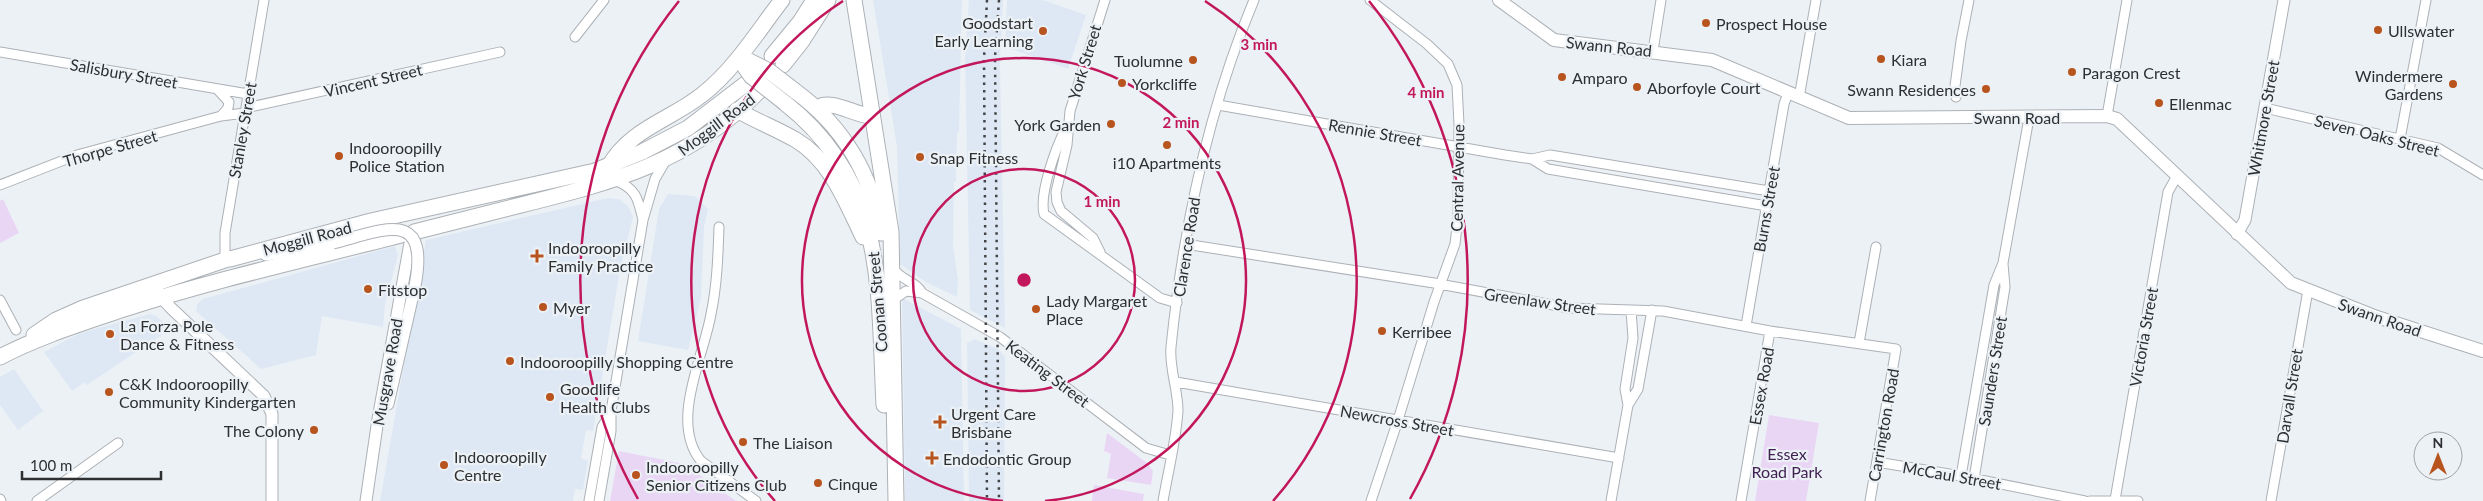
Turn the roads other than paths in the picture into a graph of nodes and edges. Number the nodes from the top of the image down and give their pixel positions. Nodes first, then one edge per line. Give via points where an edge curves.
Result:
1 (264, 0) edge
2 (604, 0) edge
3 (782, 0) edge
4 (814, 0) edge
5 (828, 0) edge
6 (854, 0) edge
7 (1105, 0) edge
8 (1254, 0) edge
9 (1370, 0) edge
10 (1499, 0) edge
11 (1661, 0) edge
12 (1816, 0) edge
13 (1969, 0) edge
14 (2127, 0) edge
15 (2284, 0) edge
16 (2426, 0) edge
17 (575, 37) dead end
18 (1653, 51) junction
19 (0, 52) edge
20 (500, 52) dead end
21 (743, 60) junction
22 (216, 88) junction
23 (248, 94) junction
24 (1794, 96) junction
25 (1956, 97) dead end
26 (1218, 105) junction
27 (817, 108) junction
28 (2265, 108) junction
29 (737, 110) junction
30 (245, 111) junction
31 (221, 116) junction
32 (872, 116) junction
33 (2108, 116) junction
34 (2029, 118) junction
35 (1067, 126) junction
36 (823, 139) junction
37 (2400, 139) junction
38 (1459, 146) junction
39 (1532, 159) junction
40 (666, 160) junction
41 (612, 173) junction
42 (2483, 175) edge
43 (2177, 176) junction
44 (0, 185) edge
45 (1770, 191) junction
46 (1767, 206) junction
47 (643, 220) junction
48 (719, 227) dead end
49 (2238, 234) junction
50 (412, 235) junction
51 (1185, 244) junction
52 (873, 246) junction
53 (1876, 247) dead end
54 (1100, 252) junction
55 (227, 260) junction
56 (2003, 263) junction
57 (893, 268) junction
58 (1441, 285) junction
59 (158, 290) junction
60 (2308, 290) junction
61 (922, 293) junction
62 (0, 300) edge
63 (893, 300) junction
64 (1177, 303) junction
65 (1631, 310) junction
66 (1652, 310) junction
67 (1746, 326) junction
68 (16, 330) dead end
69 (1770, 330) junction
70 (1859, 343) junction
71 (1896, 349) joint
72 (2483, 351) edge
73 (0, 357) edge
74 (894, 373) junction
75 (1176, 382) junction
76 (1628, 405) junction
77 (611, 412) junction
78 (1398, 420) junction
79 (376, 442) junction
80 (118, 443) dead end
81 (1170, 456) junction
82 (1619, 458) junction
83 (1877, 462) junction
84 (1962, 476) junction
85 (1974, 479) junction
86 (2045, 497) edge
87 (2115, 500) junction
88 (37, 501) edge
89 (272, 501) edge
90 (366, 501) edge
91 (589, 501) edge
92 (598, 501) edge
93 (756, 501) edge
94 (887, 501) edge
95 (896, 501) edge
96 (1162, 501) edge
97 (1371, 501) edge
98 (1611, 501) edge
99 (1741, 501) edge
100 (1870, 501) edge
101 (2085, 501) edge
102 (2090, 501) edge
103 (2138, 501) edge
104 (2271, 501) edge

1 - 23 street, Stanley Street
2 - 17 street
3 - 21 main road, Moggill Road
4 - 5 main road via 778,60 802,41
6 - 32 main road, Coonan Street
7 - 35 street, York Street via 1090,41
8 - 26 street, Clarence Road
9 - 38 street, Central Avenue via 1439,54 1452,69 1458,95
10 - 18 main road, Swann Road via 1554,40
11 - 18 street
12 - 24 street, Burns Street
13 - 25 street
14 - 33 street
15 - 28 street, Whitmore Street
16 - 37 street
18 - 24 main road, Swann Road via 1712,60
19 - 22 street, Salisbury Street
20 - 30 street, Vincent Street
21 - 27 main road, Coonan Street, bridge via 769,71
21 - 36 main road, Coonan Street, bridge via 751,76
21 - 41 main road, Moggill Road via 703,94 627,142
22 - 23 street, Salisbury Street
22 - 31 street via 229,102
23 - 30 street, Stanley Street
24 - 34 main road, Swann Road via 1849,118
24 - 45 street, Burns Street via 1784,104
26 - 38 street, Rennie Street
26 - 51 street, Clarence Road
27 - 32 main road via 830,105 858,115
27 - 36 main road via 817,127
27 - 74 main road, Coonan Street via 855,154 869,183 883,246 890,362
28 - 37 street, Seven Oaks Street
28 - 49 street, Whitmore Street via 2245,220
29 - 40 main road, Moggill Road via 696,142
29 - 41 main road, Moggill Road via 754,86
29 - 52 main road via 810,150 830,174 864,238
30 - 31 street, Thorpe Street
30 - 55 street, Stanley Street via 224,233
31 - 44 street, Thorpe Street via 77,155
32 - 57 main road, Coonan Street via 891,232
33 - 34 main road, Swann Road
33 - 43 main road, Swann Road via 2117,119
34 - 56 street, Saunders Street
35 - 54 street, York Street via 1068,145 1056,192 1057,202 1061,211 1093,238
35 - 54 street, York Street via 1059,141 1043,197 1044,214
36 - 52 main road, Coonan Street via 846,171
37 - 42 street, Seven Oaks Street via 2444,151
38 - 39 street, Rennie Street
38 - 58 street, Central Avenue via 1457,234
39 - 45 street, Rennie Street via 1550,155
39 - 46 street, Rennie Street via 1548,169
40 - 41 main road, Moggill Road
40 - 47 street via 655,179
41 - 47 street via 635,194
41 - 50 main road, Moggill Road via 572,193
41 - 55 main road, Moggill Road via 557,181 371,221
43 - 49 main road, Swann Road
43 - 87 street, Victoria Street via 2168,192
45 - 46 street, Burns Street
46 - 67 street, Burns Street
47 - 77 street
48 - 93 street via 712,310 689,398 692,442 701,461
49 - 60 main road, Swann Road via 2287,280
50 - 59 main road, Moggill Road
50 - 79 street, Musgrave Road
51 - 58 street, Greenlaw Street
51 - 64 street, Clarence Road
52 - 94 main road, Coonan Street via 878,277
53 - 70 street
54 - 64 street, York Street via 1160,298
55 - 59 main road, Moggill Road
55 - 79 street, bridge via 276,254 385,230 404,231 414,240 419,250 415,286 393,386
56 - 84 street, Saunders Street via 1994,285
56 - 85 street, Saunders Street via 2005,287
57 - 61 street, Keating Street via 896,274 920,288
57 - 63 main road, Coonan Street
58 - 65 street, Greenlaw Street via 1570,308
58 - 78 street, Central Avenue
59 - 73 main road, Moggill Road via 59,318
59 - 89 street via 264,396 272,414
60 - 72 main road, Swann Road via 2377,317
60 - 104 street, Darvall Street
61 - 63 street via 906,291
61 - 81 street, Keating Street via 1000,337 1146,448
62 - 68 street
63 - 74 main road, Coonan Street
64 - 75 street, Clarence Road via 1171,350
65 - 66 street, Greenlaw Street
65 - 76 street via 1633,338 1624,389
66 - 67 street, Greenlaw Street
66 - 76 street via 1638,389
67 - 69 street, Greenlaw Street
69 - 70 street, Greenlaw Street
69 - 99 street, Essex Road
70 - 71 street, Greenlaw Street
71 - 83 street, Carrington Road
74 - 95 main road, Coonan Street
75 - 78 street, Newcross Street
75 - 81 street, Clarence Road via 1177,414
76 - 82 street
77 - 91 street via 602,427
77 - 92 street via 611,431
78 - 82 street, Newcross Street
78 - 97 street, Central Avenue
79 - 90 street, Musgrave Road
80 - 88 street
81 - 96 street, Clarence Road
82 - 98 street
83 - 84 street, McCaul Street
83 - 100 street, Carrington Road
84 - 85 street, McCaul Street
85 - 86 street, McCaul Street
86 - 101 street, McCaul Street
87 - 102 street
87 - 103 street

